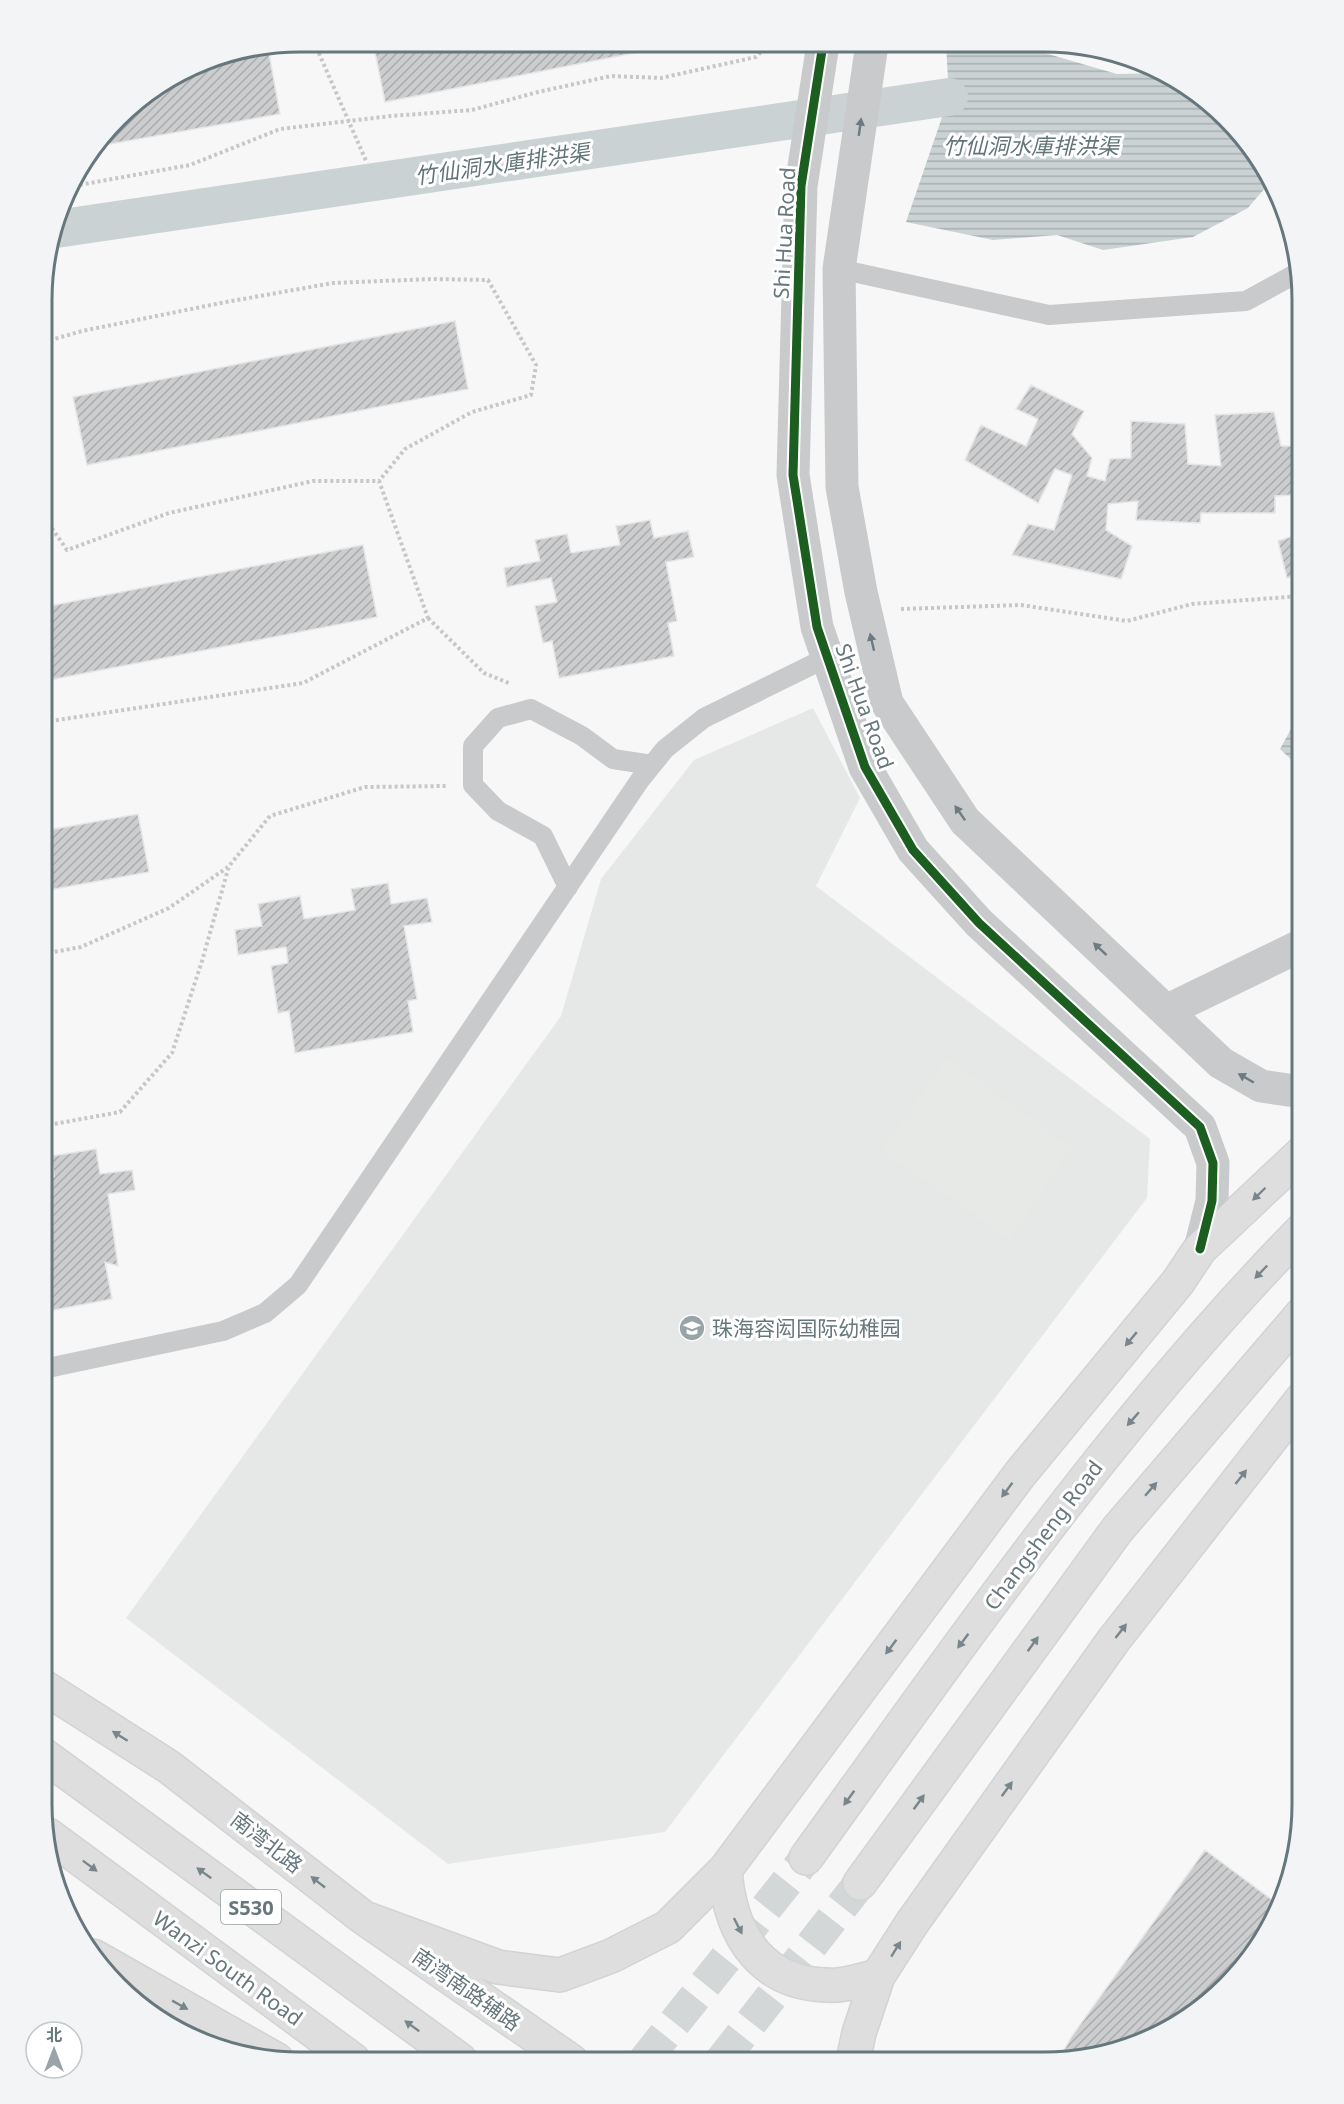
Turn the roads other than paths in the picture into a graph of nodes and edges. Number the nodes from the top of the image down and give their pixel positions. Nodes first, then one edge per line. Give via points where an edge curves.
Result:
1 (822, 52) edge
2 (871, 52) edge
3 (839, 269) junction
4 (1290, 277) edge
5 (828, 657) junction
6 (652, 765) junction
7 (568, 887) junction
8 (1292, 950) edge
9 (1166, 1011) junction
10 (1292, 1091) edge
11 (1292, 1162) edge
12 (1292, 1240) edge
13 (1200, 1249) junction
14 (1292, 1326) edge
15 (52, 1368) edge
16 (1292, 1412) edge
17 (52, 1692) edge
18 (52, 1761) edge
19 (56, 1841) edge
20 (806, 1858) tunnel mouth
21 (725, 1870) junction
22 (860, 1883) tunnel mouth
23 (364, 1918) junction
24 (116, 1969) edge
25 (879, 1976) junction
26 (255, 2047) edge
27 (342, 2052) edge
28 (448, 2052) edge
29 (558, 2052) edge
30 (855, 2052) edge

1 - 5 street, Shi Hua Road via 801,186 793,475 817,627
3 -> 2 street, Shi Hua Road
3 - 4 lane via 1049,315 1246,301
9 -> 3 street, Shi Hua Road via 965,821 887,704 842,486
5 - 6 lane via 704,718 665,749
5 - 13 street, Shi Hua Road via 865,767 912,850 979,923 1200,1126 1213,1163 1212,1202
6 - 7 lane
6 - 7 lane via 614,759 582,736 531,710 498,718 473,746 473,785 498,811 543,836
7 - 15 lane via 298,1285 265,1314 223,1332
8 - 9 street
10 -> 9 street, Shi Hua Road via 1261,1086 1221,1063
11 -> 13 main road
12 -> 20 main road, Changsheng Road via 1249,1284 1118,1438 954,1653
13 -> 21 main road via 1178,1282 1020,1473
22 -> 14 main road via 1117,1530
25 -> 16 main road via 912,1923 1113,1641
23 -> 17 main road, 南湾北路 via 169,1767
28 -> 18 main road, S530
19 -> 27 main road, S530
21 - 23 main road via 668,1927 611,1956 560,1975 498,1967
21 -> 25 main road via 727,1901 737,1925 756,1956 773,1970 807,1983 839,1985
23 - 29 main road, 南湾南路辅路
24 -> 26 main road
25 - 30 main road

